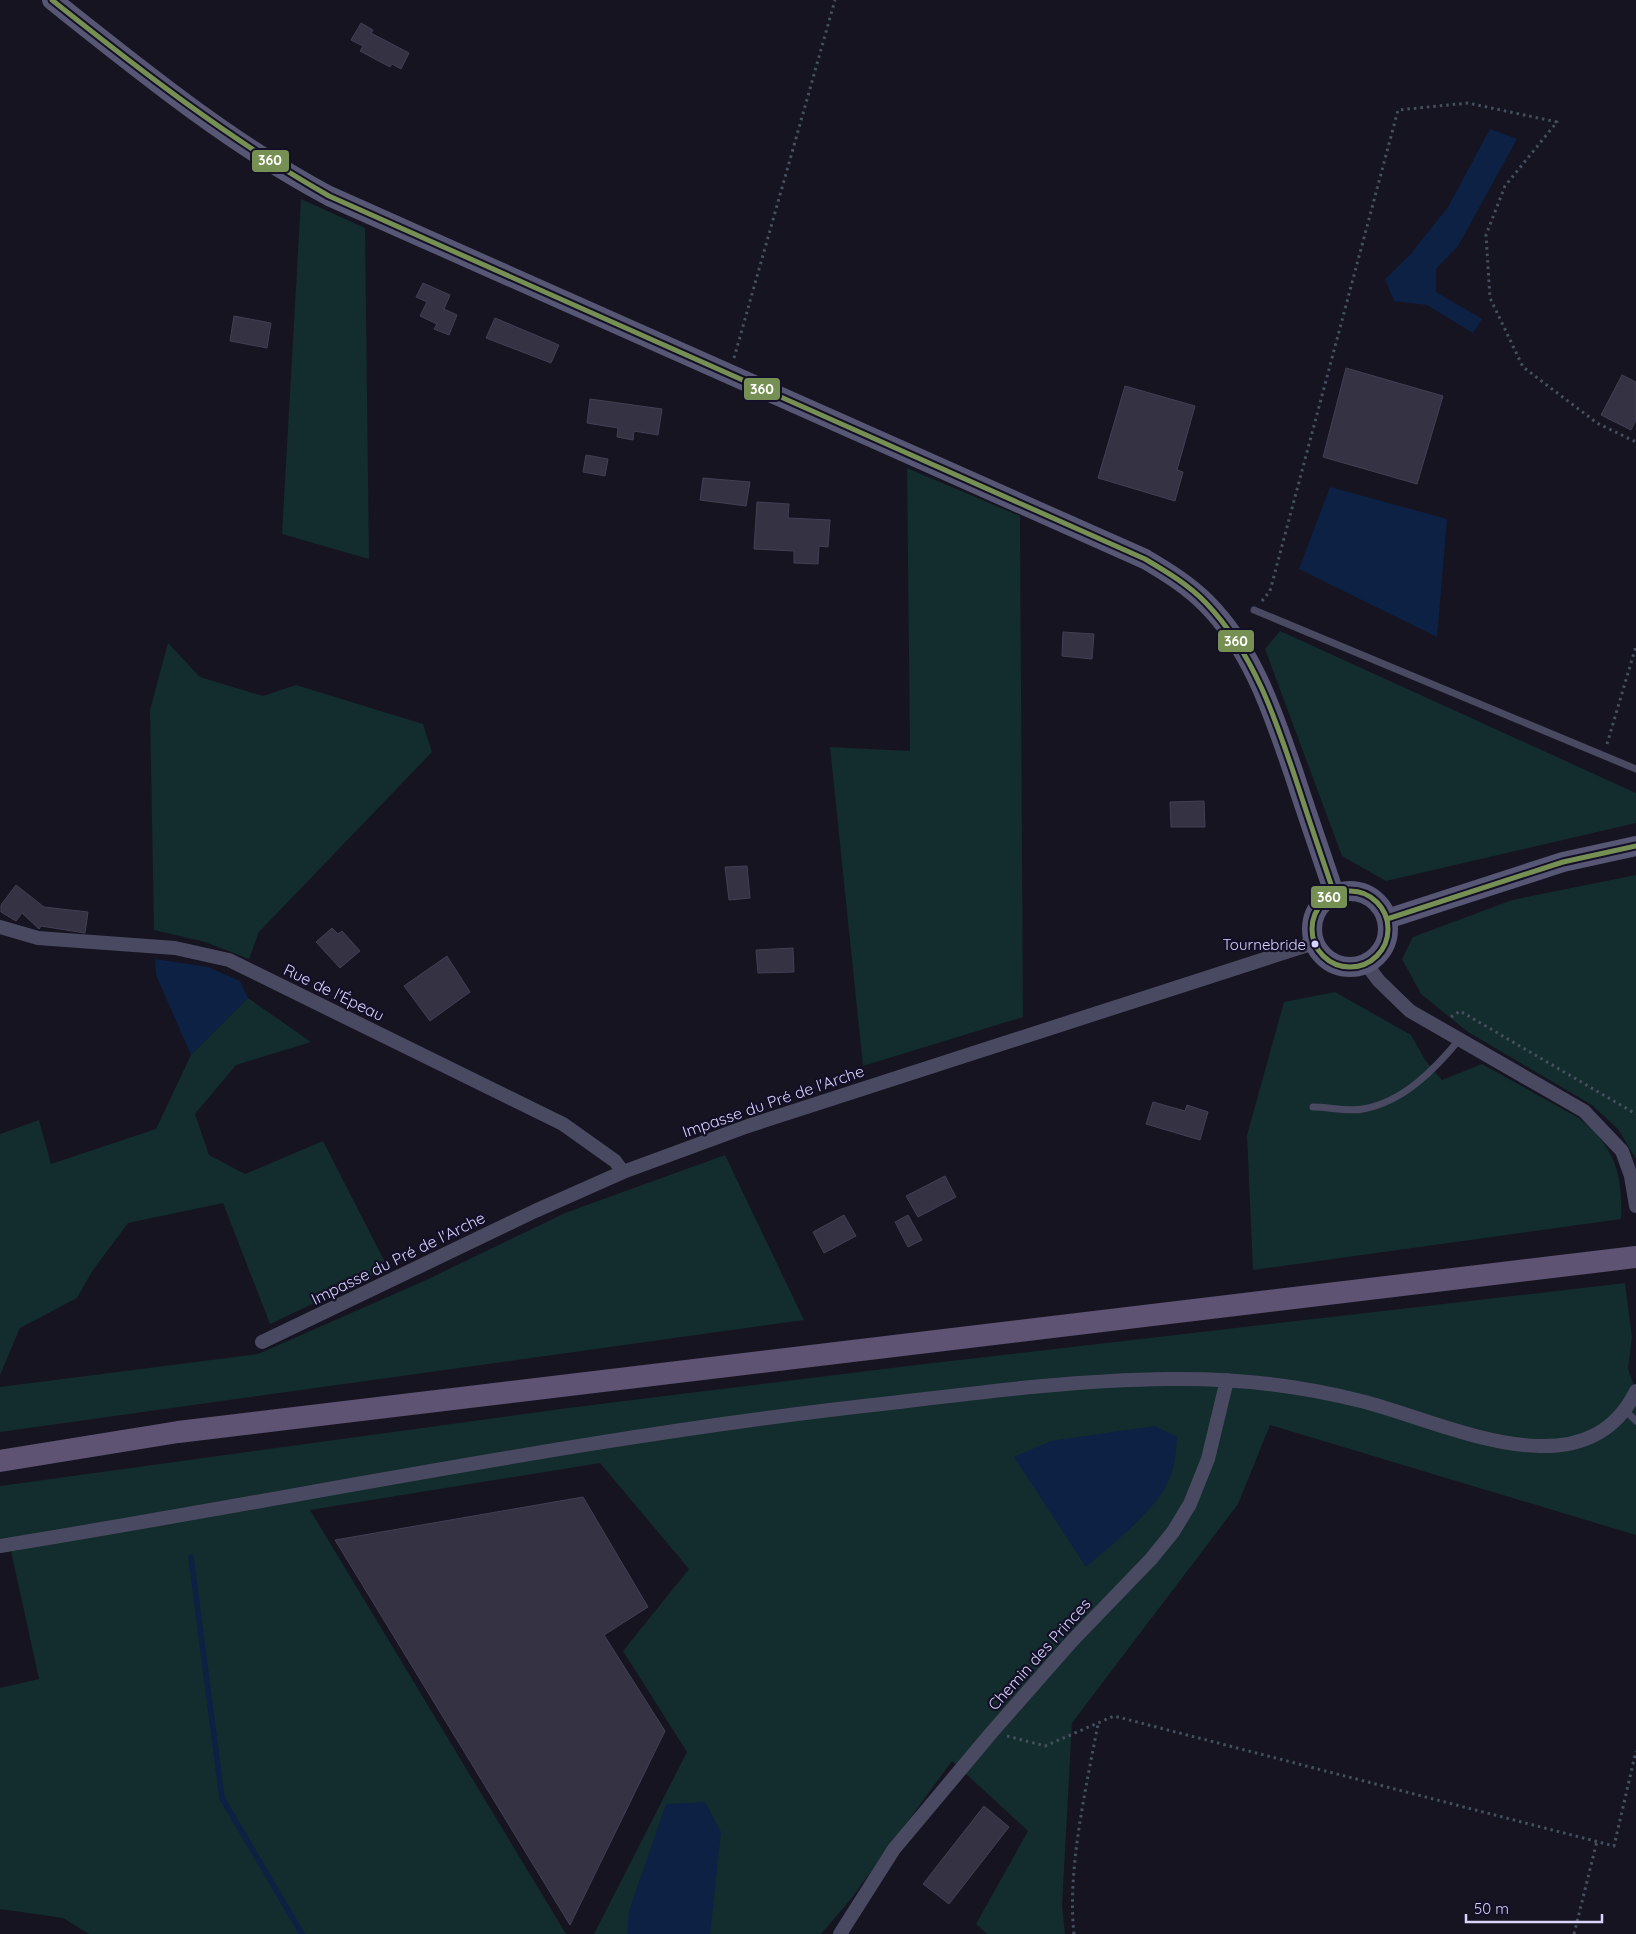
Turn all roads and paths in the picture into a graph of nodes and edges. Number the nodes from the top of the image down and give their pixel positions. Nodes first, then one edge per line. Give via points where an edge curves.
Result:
1 (52, 0) edge
2 (835, 0) edge
3 (729, 375) junction
4 (1636, 442) edge
5 (1254, 610) joint
6 (1636, 646) edge
7 (1604, 756) junction
8 (1636, 769) edge
9 (1636, 846) edge
10 (1334, 893) junction
11 (1387, 919) junction
12 (0, 927) edge
13 (1314, 943) junction
14 (1366, 964) junction
15 (1436, 1026) junction
16 (1458, 1040) junction
17 (1313, 1107) dead end
18 (1636, 1114) edge
19 (623, 1172) junction
20 (1636, 1202) edge
21 (1636, 1257) edge
22 (262, 1342) dead end
23 (1227, 1380) junction
24 (1636, 1391) edge
25 (1631, 1416) edge
26 (0, 1461) edge
27 (0, 1546) edge
28 (1098, 1724) junction
29 (992, 1732) junction
30 (1636, 1751) edge
31 (1597, 1841) junction
32 (840, 1934) edge
33 (1074, 1934) edge
34 (1574, 1934) edge

1 - 3 main road via 256,155 294,178 370,216
2 - 3 path
3 - 10 main road via 1145,559 1176,577 1206,604 1255,670
4 - 5 path via 1597,423 1523,366 1490,298 1486,235 1505,186 1556,122 1468,103 1398,110 1270,591
5 - 7 lane
6 - 7 path
7 - 8 lane
9 - 11 main road via 1563,862
10 - 11 main road via 1347,890 1372,897 1382,907
10 - 13 main road via 1317,909 1312,931
11 - 14 main road via 1385,945
12 - 19 street, Rue de l'Épeau via 38,938 175,948 229,960 563,1124 615,1161
13 - 14 main road via 1320,954 1342,967
13 - 19 street, Impasse du Pré de l'Arche via 757,1123
14 - 15 street via 1410,1011
15 - 16 street
15 - 18 path via 1460,1011
16 - 17 lane via 1439,1065 1396,1098 1362,1109
16 - 20 street via 1508,1065 1584,1111 1622,1151
19 - 22 street, Impasse du Pré de l'Arche
21 - 26 main road via 178,1432
23 - 25 street via 1283,1386 1361,1401 1521,1447 1552,1447 1581,1441
23 - 27 street via 1080,1383 819,1410 599,1441
23 - 29 street, Chemin des Princes via 1208,1459 1190,1504 1173,1532
24 - 25 street
28 - 29 path via 1045,1746
28 - 31 path via 1114,1716
28 - 33 path via 1080,1826 1071,1914
29 - 32 street, Chemin des Princes via 894,1849
30 - 31 path via 1614,1846
31 - 34 path

